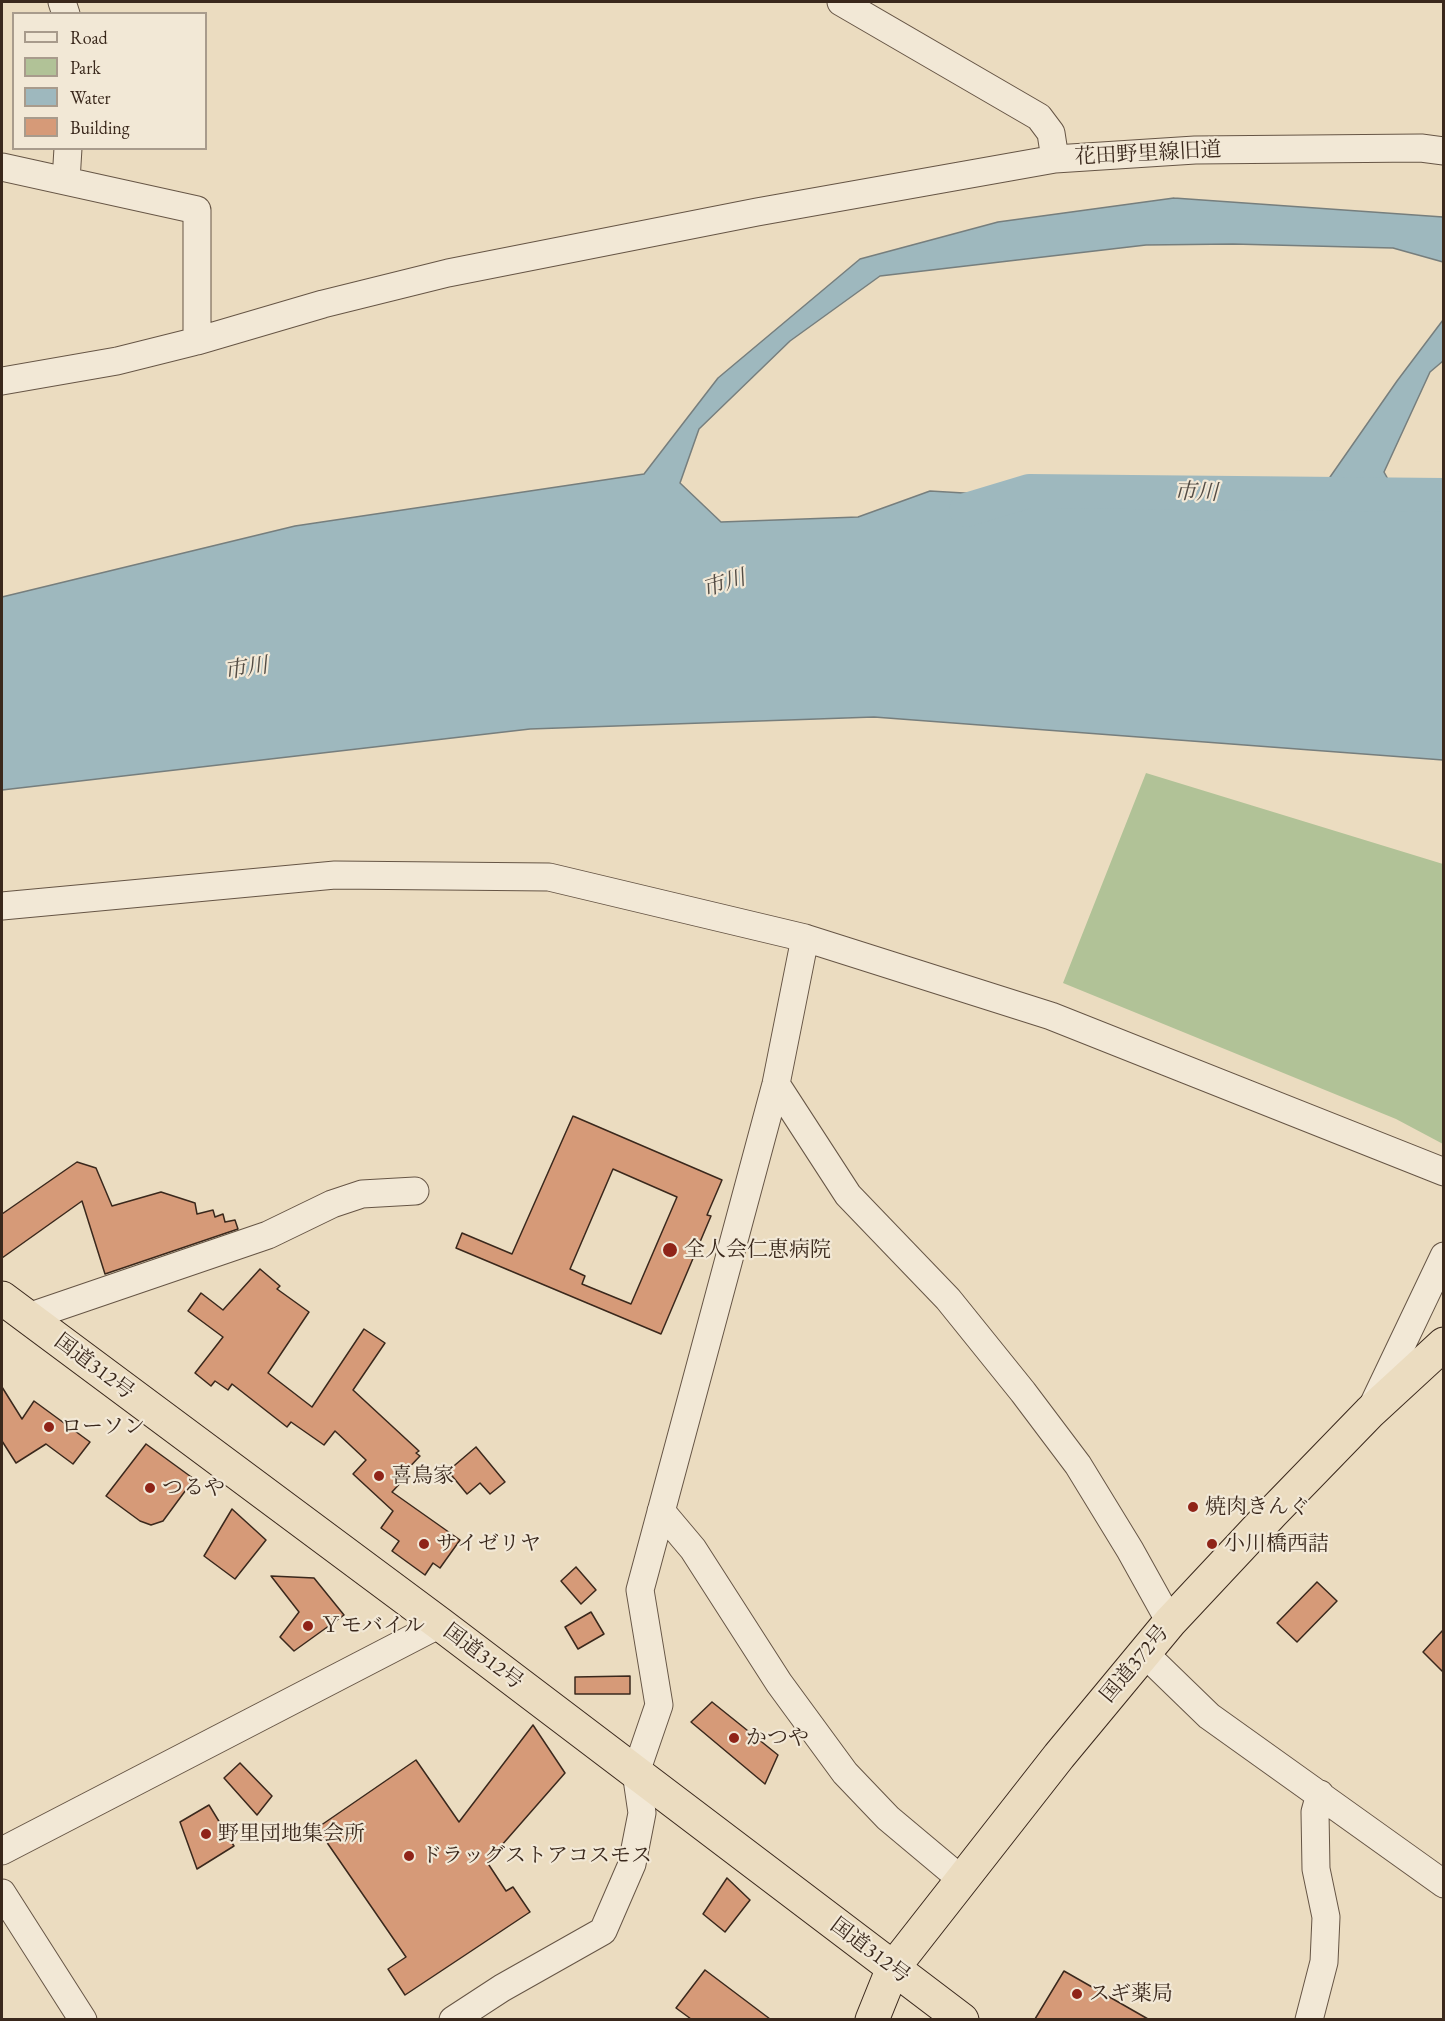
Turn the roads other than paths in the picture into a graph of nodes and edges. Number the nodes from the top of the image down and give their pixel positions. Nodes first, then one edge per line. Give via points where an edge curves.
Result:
1 (843, 2) edge
2 (68, 150) edge
3 (1443, 151) edge
4 (1055, 159) junction
5 (2, 167) edge
6 (66, 181) junction
7 (197, 341) junction
8 (2, 381) edge
9 (2, 906) edge
10 (805, 938) junction
11 (776, 1084) junction
12 (1443, 1172) edge
13 (415, 1191) dead end
14 (1443, 1256) edge
15 (10, 1306) edge
16 (1443, 1344) edge
17 (1370, 1412) junction
18 (661, 1511) junction
19 (1170, 1622) junction
20 (440, 1624) junction
21 (1144, 1653) junction
22 (636, 1772) junction
23 (1320, 1794) junction
24 (2, 1851) edge
25 (962, 1880) junction
26 (1443, 1884) edge
27 (2, 1893) edge
28 (893, 1968) junction
29 (83, 2019) edge
30 (453, 2019) edge
31 (872, 2019) edge
32 (962, 2019) edge
33 (1309, 2019) edge

1 - 4 street, 花田野里線旧道 via 1039,117 1051,133
2 - 6 street
3 - 4 street, 花田野里線旧道 via 1195,150
4 - 7 street via 448,273
5 - 6 street
6 - 7 street via 197,210
7 - 8 street via 117,361
9 - 10 street via 335,874 549,877
10 - 11 street
10 - 12 street via 1051,1016
11 - 18 street
11 - 19 street via 848,1195 948,1299 1071,1456
13 - 15 street via 362,1194 268,1235
14 - 17 street
15 - 20 highway, 国道312号
16 - 17 highway, 国道372号
17 - 19 highway, 国道372号
18 - 22 street via 640,1590 659,1705
18 - 25 street via 693,1549 779,1683 845,1773 888,1818
19 - 21 highway, 国道372号
20 - 22 highway, 国道312号
20 - 24 street
21 - 23 street via 1209,1716
21 - 25 highway, 国道372号
22 - 28 highway, 国道312号
22 - 30 street via 642,1813 632,1864 603,1931
23 - 26 street
23 - 33 street via 1315,1812 1316,1869 1326,1917 1324,1962
25 - 28 highway, 国道372号
27 - 29 street
28 - 31 highway, 国道372号
28 - 32 highway, 国道312号

